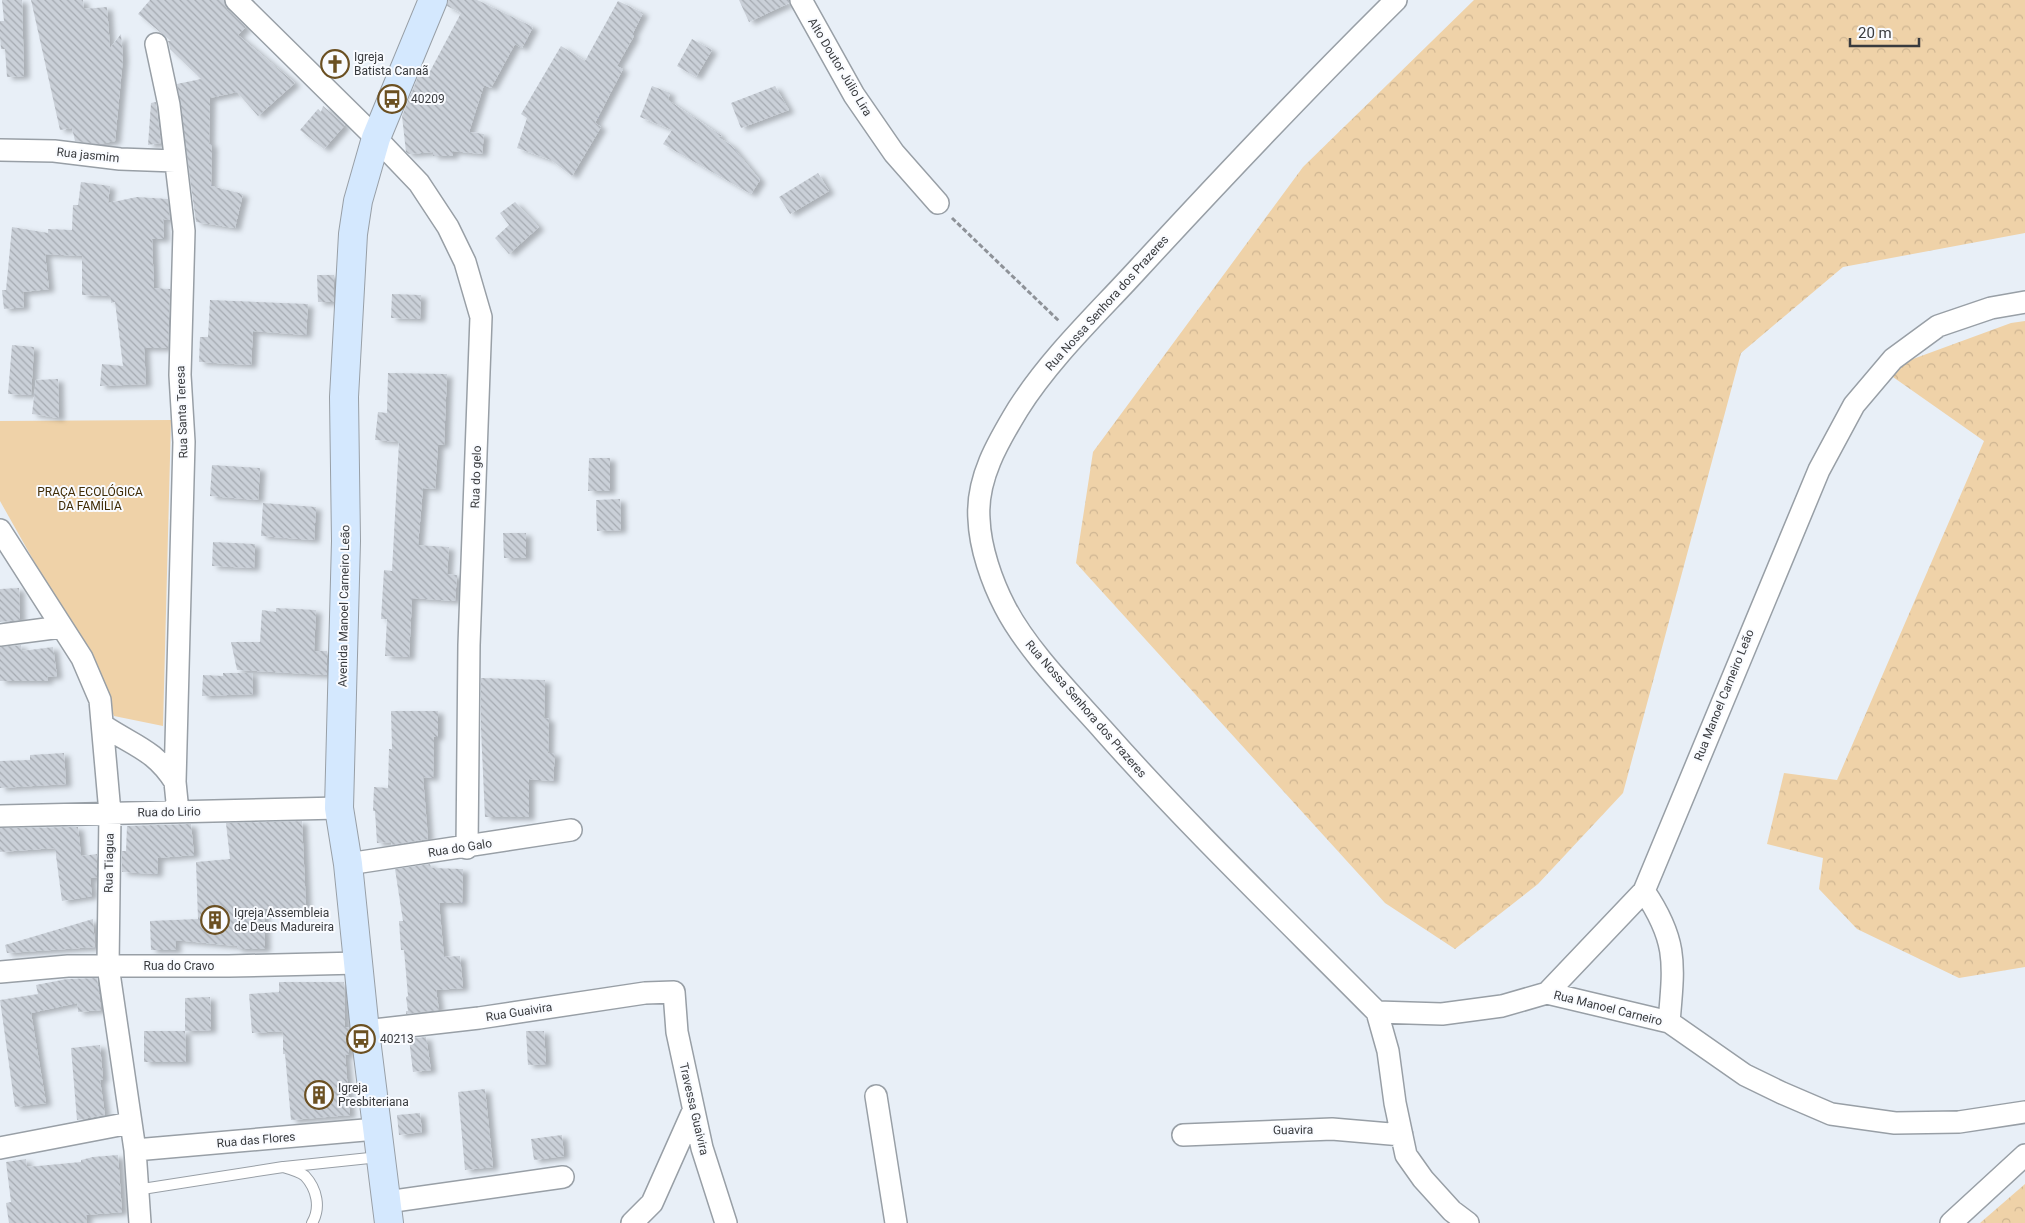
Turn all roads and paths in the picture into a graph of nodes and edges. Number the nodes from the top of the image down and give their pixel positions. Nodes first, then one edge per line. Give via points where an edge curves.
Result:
1 (236, 0) edge
2 (434, 0) edge
3 (801, 0) edge
4 (1396, 0) edge
5 (156, 44) dead end
6 (376, 138) junction
7 (0, 150) edge
8 (175, 161) junction
9 (938, 203) joint
10 (2025, 302) edge
11 (1076, 337) junction
12 (0, 530) edge
13 (61, 627) junction
14 (0, 635) edge
15 (104, 726) junction
16 (175, 782) junction
17 (339, 808) junction
18 (110, 812) junction
19 (178, 812) junction
20 (0, 816) edge
21 (571, 830) dead end
22 (467, 848) junction
23 (348, 864) junction
24 (1644, 891) junction
25 (358, 963) junction
26 (108, 966) junction
27 (0, 972) edge
28 (674, 992) joint
29 (1547, 993) junction
30 (1377, 1012) junction
31 (1669, 1022) junction
32 (365, 1031) junction
33 (876, 1096) dead end
34 (694, 1111) junction
35 (2025, 1112) edge
36 (130, 1123) junction
37 (376, 1129) junction
38 (1183, 1134) dead end
39 (1402, 1135) junction
40 (0, 1148) edge
41 (135, 1150) junction
42 (2025, 1155) edge
43 (380, 1157) junction
44 (283, 1167) junction
45 (563, 1177) dead end
46 (136, 1190) junction
47 (388, 1212) edge
48 (140, 1223) edge
49 (312, 1223) edge
50 (632, 1223) edge
51 (726, 1223) edge
52 (896, 1223) edge
53 (1468, 1223) edge
54 (1951, 1223) edge

1 - 6 street, Rua do gelo
2 - 6 main road, Avenida Manoel Carneiro Leão
3 - 9 street, Alto Doutor Júlio Lira via 854,95 894,153
4 - 11 street, Rua Nossa Senhora dos Prazeres via 1339,56
5 - 8 street, Rua Santa Teresa via 169,105
6 - 17 main road, Avenida Manoel Carneiro Leão via 358,201 351,270 344,397 346,541
6 - 22 street, Rua do gelo via 419,183 448,227 465,262 481,318 469,645
7 - 8 street, Rua jasmim
8 - 16 street, Rua Santa Teresa via 184,231 180,375 184,442
9 - 11 path
10 - 24 street, Rua Manoel Carneiro Leão via 1991,308 1938,326 1893,359 1854,405 1800,512
11 - 30 street, Rua Nossa Senhora dos Prazeres via 1045,370 1019,407 995,449 981,485 978,519 984,551 1005,608 1035,652 1158,791
12 - 13 street, Rua Tiagua
13 - 14 street
13 - 15 street, Rua Tiagua via 90,673 100,700
15 - 16 street via 148,751 164,764
15 - 18 street, Rua Tiagua
16 - 19 street
17 - 19 street, Rua do Lirio
17 - 23 main road, Avenida Manoel Carneiro Leão
18 - 19 street, Rua do Lirio
18 - 20 street, Rua do Lirio
18 - 26 street, Rua Tiagua
21 - 22 street, Rua do Galo
22 - 23 street, Rua do Galo
23 - 25 main road, Avenida Manoel Carneiro Leão
24 - 29 street, Rua Manoel Carneiro Leão
24 - 31 street, Rua Manoel Carneiro via 1657,910 1670,941 1673,974
25 - 26 street, Rua do Cravo
25 - 32 main road, Avenida Manoel Carneiro Leão
26 - 27 street, Rua do Cravo
26 - 36 street, Rua Tiagua
28 - 32 street, Rua Guaivira via 645,993
28 - 34 street, Travessa Guaivira via 677,1032
29 - 30 street via 1502,1006 1442,1014
29 - 31 street, Rua Manoel Carneiro
30 - 39 street, Rua Nossa Senhora dos Prazeres via 1388,1051
31 - 35 street, Rua Manoel Carneiro via 1745,1074 1832,1114 1895,1123 1959,1122
32 - 37 main road, Avenida Manoel Carneiro Leão
33 - 52 street
34 - 50 street via 652,1203
34 - 51 street, Travessa Guaivira
36 - 40 street
36 - 41 street, Rua Tiagua
37 - 41 street, Rua das Flores
37 - 43 main road, Avenida Manoel Carneiro Leão
38 - 39 street, Guavira via 1332,1129
39 - 53 street, Rua Nossa Senhora dos Prazeres via 1406,1155 1423,1179 1452,1211
41 - 46 street, Rua Tiagua
42 - 54 street
43 - 44 lane
43 - 47 main road, Avenida Manoel Carneiro Leão
44 - 46 lane
44 - 49 lane via 304,1176 318,1197 317,1215
45 - 47 street
46 - 48 street, Rua Tiagua

